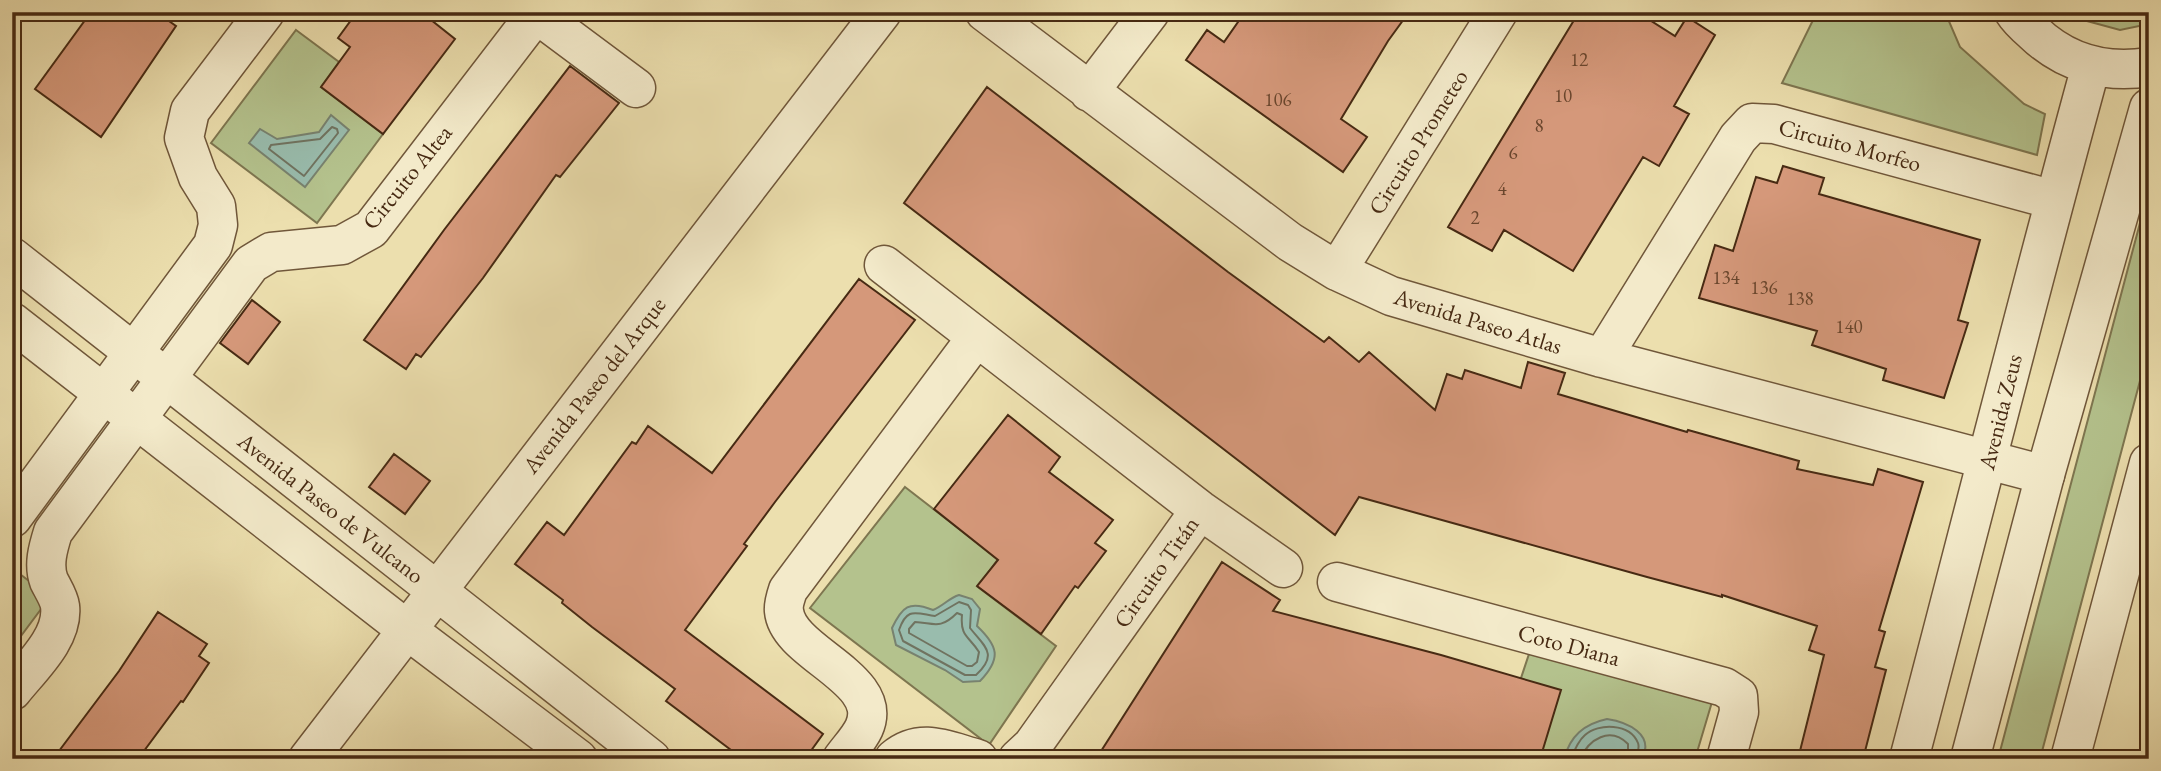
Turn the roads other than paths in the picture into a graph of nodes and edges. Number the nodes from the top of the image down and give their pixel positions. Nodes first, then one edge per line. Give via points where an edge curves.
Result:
1 (265, 12) edge
2 (882, 12) edge
3 (985, 12) edge
4 (1150, 12) edge
5 (1498, 12) edge
6 (2014, 12) edge
7 (535, 13) edge
8 (2091, 66) junction
9 (2149, 67) edge
10 (636, 88) dead end
11 (1089, 92) junction
12 (2149, 108) edge
13 (2054, 200) junction
14 (12, 257) edge
15 (884, 265) dead end
16 (1337, 271) junction
17 (12, 322) edge
18 (976, 338) junction
19 (134, 354) junction
20 (1602, 358) junction
21 (165, 379) junction
22 (104, 394) junction
23 (136, 419) junction
24 (1989, 460) junction
25 (2149, 463) edge
26 (2045, 475) junction
27 (1200, 510) junction
28 (12, 518) edge
29 (1283, 568) dead end
30 (1337, 582) dead end
31 (436, 590) junction
32 (406, 629) junction
33 (12, 691) edge
34 (308, 759) edge
35 (578, 759) edge
36 (652, 759) edge
37 (842, 759) edge
38 (894, 759) edge
39 (978, 759) edge
40 (1018, 759) edge
41 (1726, 759) edge
42 (1909, 759) edge
43 (1970, 759) edge
44 (2070, 759) edge

1 - 19 street via 190,111 184,138 198,177 216,206 213,245
2 - 31 street, Avenida Paseo del Arque
3 - 11 street, Avenida Paseo Atlas
4 - 11 street
5 - 16 street, Circuito Prometeo
6 - 8 street via 2050,48
7 - 10 street, Circuito Altea
7 - 21 street, Circuito Altea via 370,229 342,245 271,252 251,264
8 - 9 street
8 - 13 street, Avenida Zeus
11 - 16 street, Avenida Paseo Atlas via 1290,242
12 - 26 street
13 - 20 street, Circuito Morfeo via 1774,124 1752,123 1738,138
13 - 24 street, Avenida Zeus
14 - 19 street, Avenida Paseo de Vulcano
15 - 18 street, Circuito Titán
16 - 20 street, Avenida Paseo Atlas via 1391,296
17 - 22 street
18 - 27 street, Circuito Titán
18 - 37 street via 788,590 784,611 790,629 861,692 869,710 864,729
19 - 21 street, Avenida Paseo de Vulcano
19 - 22 street
20 - 24 street, Avenida Paseo Atlas
21 - 23 street, Circuito Altea
21 - 31 street, Avenida Paseo de Vulcano
22 - 23 street
22 - 28 street
23 - 32 street
23 - 33 street, Circuito Altea via 53,532 47,576 60,606 58,625
24 - 26 street, Avenida Paseo Atlas
24 - 42 street, Avenida Zeus
25 - 44 street
26 - 43 street
27 - 29 street
27 - 40 street, Circuito Titán via 1032,746
30 - 41 street, Coto Diana via 1724,687 1738,696
31 - 32 street, Avenida Paseo del Arque
31 - 36 street, Avenida Paseo de Vulcano
32 - 34 street, Avenida Paseo del Arque
32 - 35 street
38 - 39 street via 914,746

